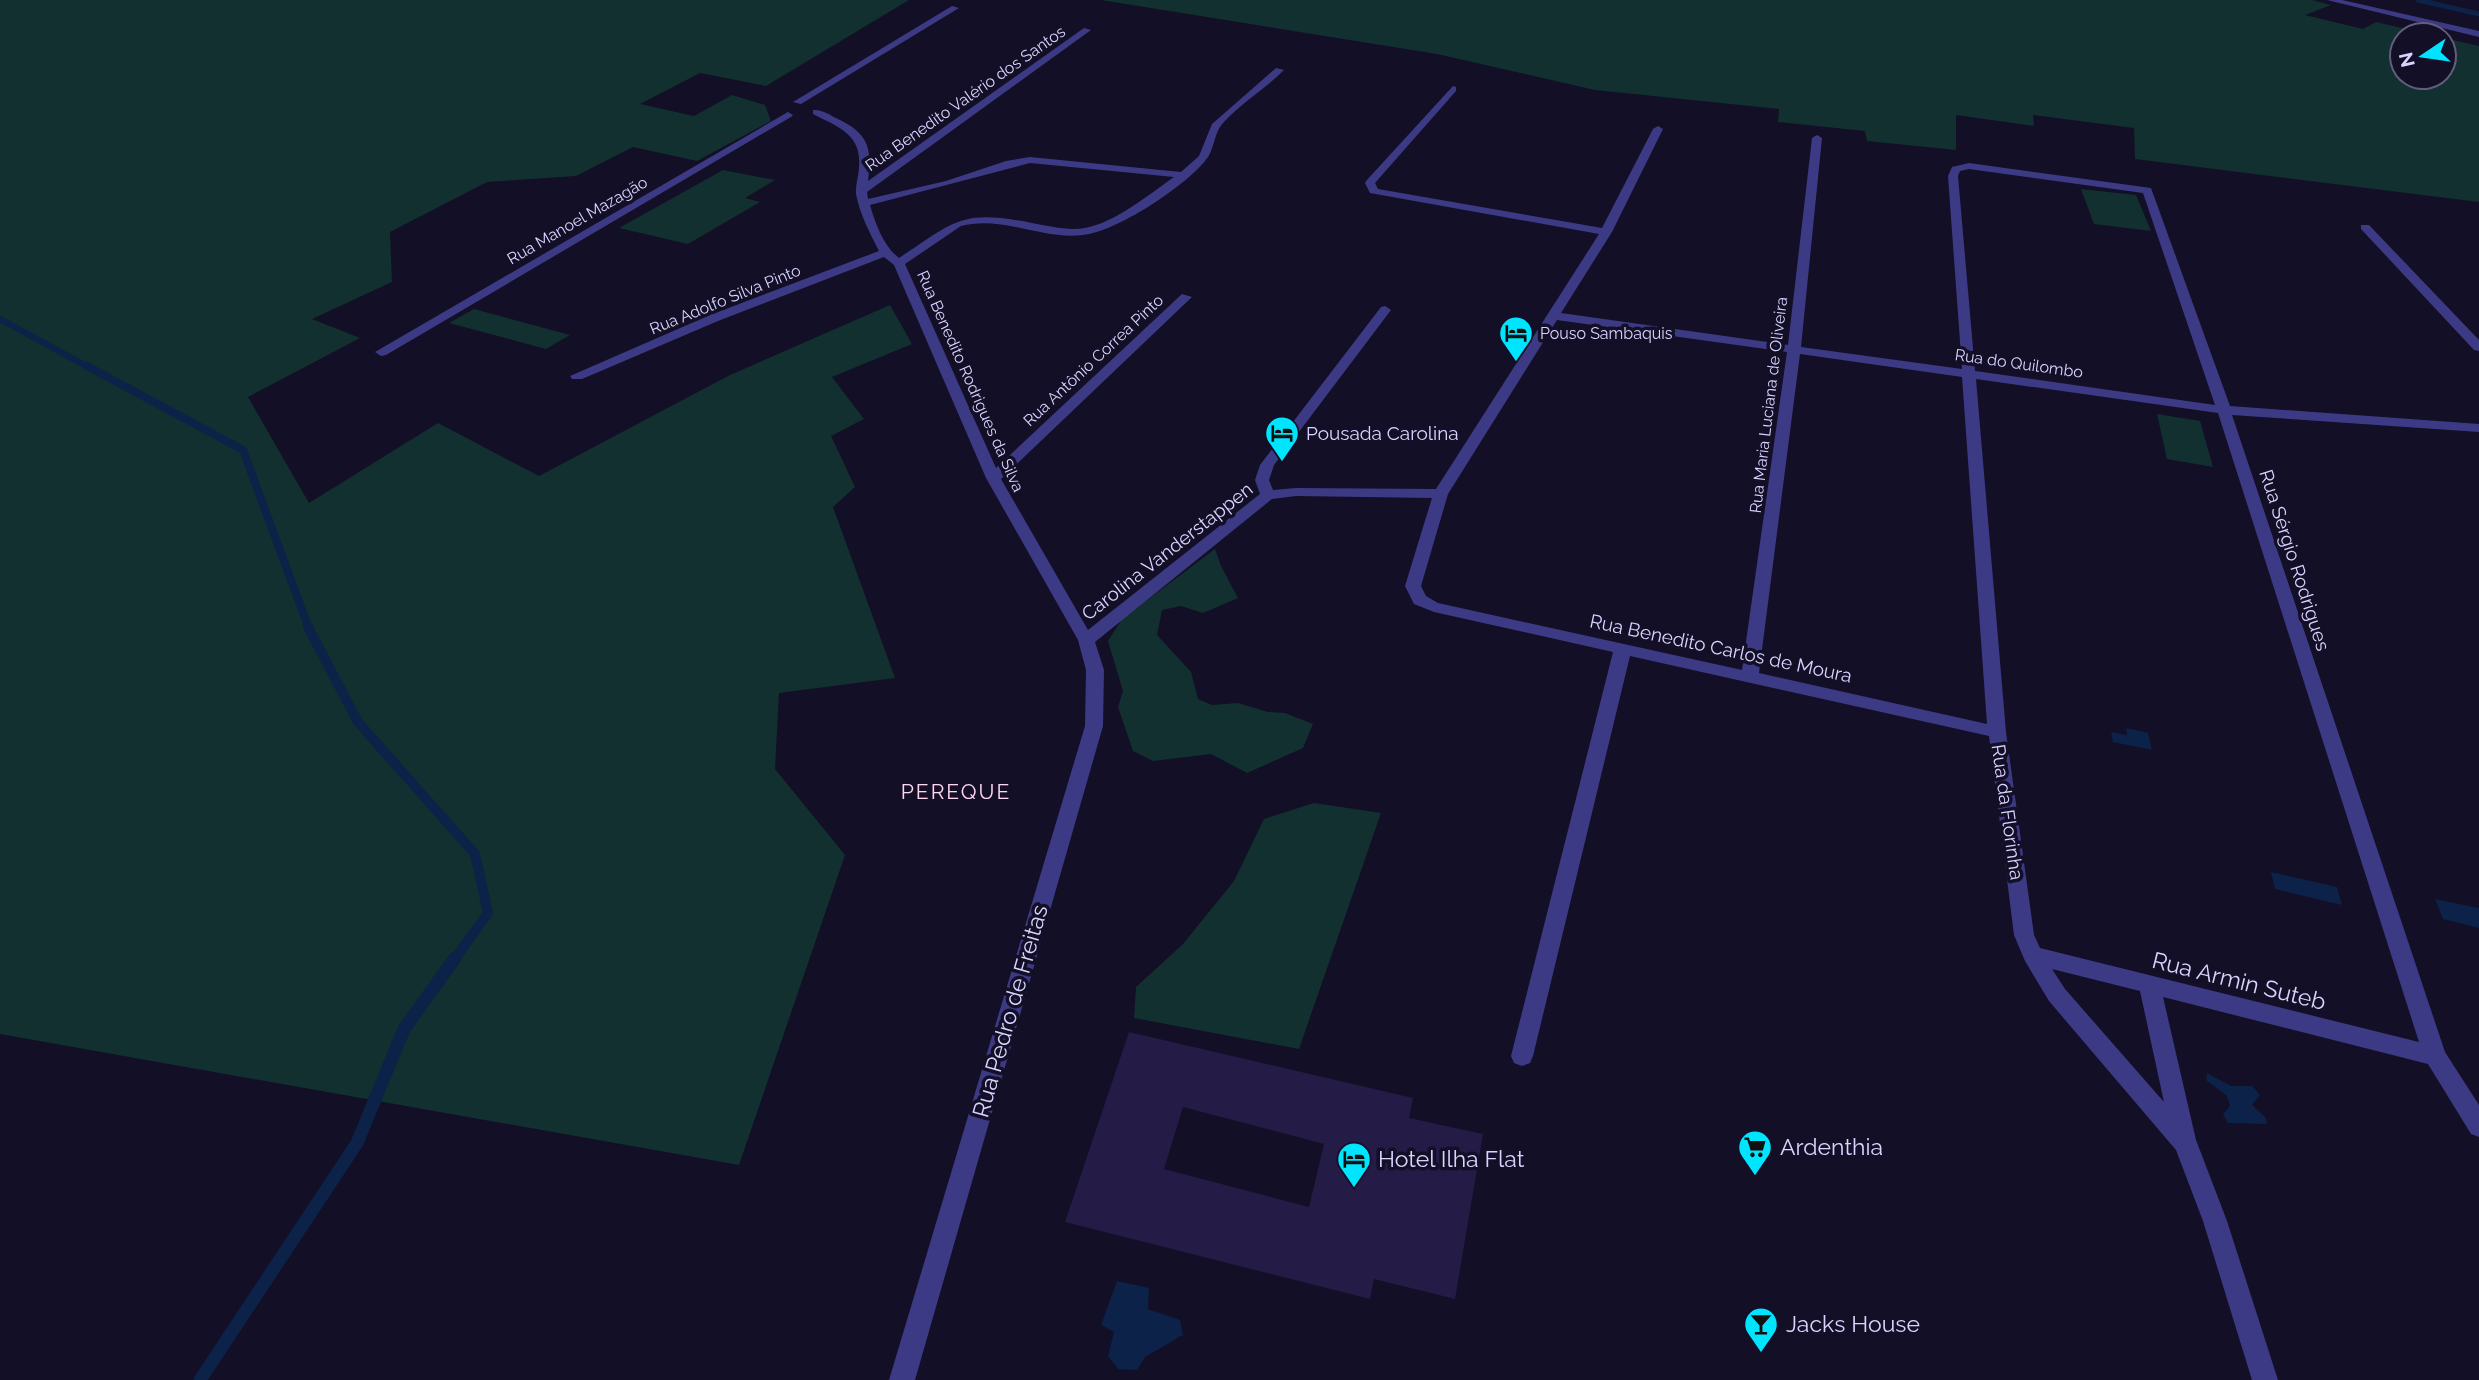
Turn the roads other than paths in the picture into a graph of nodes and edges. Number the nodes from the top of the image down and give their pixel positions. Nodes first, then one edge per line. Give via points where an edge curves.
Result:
1 (2331, 0) edge
2 (955, 8) dead end
3 (1087, 30) dead end
4 (2479, 34) edge
5 (1279, 70) dead end
6 (1453, 89) dead end
7 (798, 102) junction
8 (802, 114) junction
9 (1658, 129) dead end
10 (1817, 138) dead end
11 (1181, 176) junction
12 (1953, 176) joint
13 (863, 197) junction
14 (2365, 227) dead end
15 (1606, 232) junction
16 (885, 253) junction
17 (899, 263) junction
18 (1186, 297) dead end
19 (1385, 310) dead end
20 (1555, 316) junction
21 (2479, 347) edge
22 (1794, 350) junction
23 (381, 352) dead end
24 (1969, 373) junction
25 (577, 376) dead end
26 (2224, 410) junction
27 (2479, 428) edge
28 (993, 478) junction
29 (1441, 494) junction
30 (1268, 495) junction
31 (1086, 640) junction
32 (1623, 648) junction
33 (1750, 675) junction
34 (1997, 732) junction
35 (2032, 955) junction
36 (2150, 986) junction
37 (1522, 1056) dead end
38 (2435, 1056) junction
39 (2479, 1126) edge
40 (2185, 1143) junction
41 (902, 1380) edge
42 (2265, 1380) edge

1 - 4 street
2 - 7 street
3 - 13 street, Rua Benedito Valério dos Santos
5 - 11 street via 1216,125 1201,160
6 - 15 street via 1370,183 1374,191
7 - 8 street via 782,109
7 - 8 street via 820,108
8 - 13 street via 852,130 862,142
8 - 23 street, Rua Manoel Mazagão
9 - 15 street
10 - 22 street, Rua Maria Luciana de Oliveira
11 - 13 street via 1030,160 959,180
11 - 17 street via 1091,232 967,220
12 - 24 street, Rua da Florinha
12 - 26 street, Rua Sérgio Rodrigues via 1956,169 1969,166 2147,190
13 - 16 street
14 - 21 street
15 - 20 street
16 - 17 street, Rua Benedito Rodrigues da Silva
16 - 25 street, Rua Adolfo Silva Pinto
17 - 28 street, Rua Benedito Rodrigues da Silva
18 - 28 street, Rua Antônio Correa Pinto
19 - 30 street via 1267,466 1262,480
20 - 22 street, Rua do Quilombo
20 - 29 street
22 - 24 street, Rua do Quilombo
22 - 33 street, Rua Maria Luciana de Oliveira
24 - 26 street, Rua do Quilombo
24 - 34 street, Rua da Florinha
26 - 27 street, Rua do Quilombo
26 - 38 street, Rua Sérgio Rodrigues
28 - 31 street, Rua Benedito Rodrigues da Silva
29 - 30 street, Carolina Vanderstappen
29 - 32 street, Rua Benedito Carlos de Moura via 1413,586 1423,603
30 - 31 street, Carolina Vanderstappen
31 - 41 street, Rua Pedro de Freitas via 1095,670 1094,726
32 - 33 street, Rua Benedito Carlos de Moura
32 - 37 street
33 - 34 street, Rua Benedito Carlos de Moura
34 - 35 street, Rua da Florinha via 2024,935
35 - 36 street, Rua Armin Suteb
35 - 40 street, Rua da Florinha via 2057,995
36 - 38 street, Rua Armin Suteb
36 - 40 street
38 - 39 street, Rua Sérgio Rodrigues
40 - 42 street, Rua da Florinha via 2216,1221

